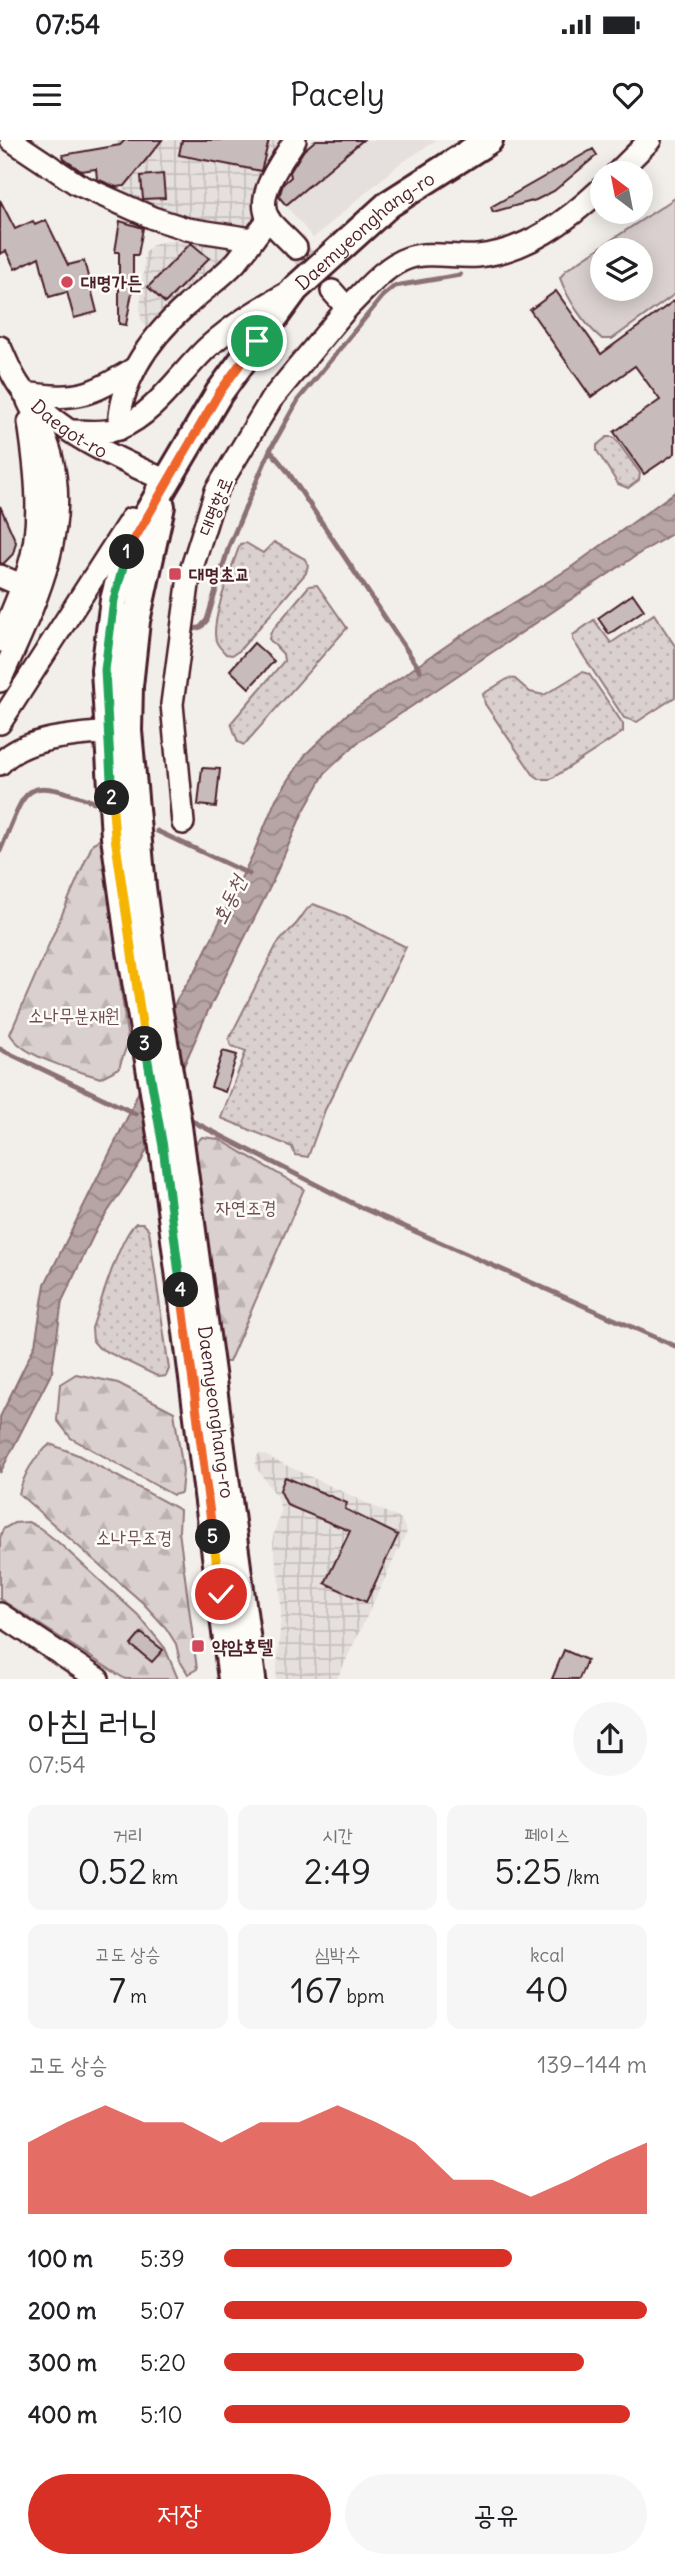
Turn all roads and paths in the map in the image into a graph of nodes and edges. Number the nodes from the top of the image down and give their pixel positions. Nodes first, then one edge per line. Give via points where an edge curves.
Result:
1 (11, 140) edge
2 (296, 140) edge
3 (489, 140) edge
4 (650, 140) edge
5 (629, 161) edge
6 (590, 198) edge
7 (269, 219) junction
8 (252, 239) junction
9 (296, 248) tunnel mouth
10 (295, 289) junction
11 (332, 291) tunnel mouth
12 (347, 308) junction
13 (0, 347) edge
14 (135, 368) junction
15 (0, 373) edge
16 (24, 393) junction
17 (120, 429) junction
18 (67, 431) junction
19 (167, 481) junction
20 (0, 576) edge
21 (21, 585) junction
22 (0, 641) edge
23 (0, 681) edge
24 (0, 723) edge
25 (117, 732) junction
26 (0, 764) edge
27 (183, 823) dead end
28 (0, 1614) edge
29 (98, 1679) edge
30 (232, 1679) edge
31 (252, 1679) edge

1 - 8 street via 77,184 153,218 187,229
2 - 7 street via 268,188
3 - 10 main road, Daemyeonghang-ro via 389,204
4 - 5 street
6 - 12 street, 대명항로 via 535,239 479,256 427,256 398,262
7 - 8 street
7 - 9 street
8 - 14 street via 237,260 156,338
10 - 17 street via 244,317
10 - 19 main road, Daemyeonghang-ro via 219,393
11 - 12 street
12 - 27 street, 대명항로 via 271,400 216,491 189,577 172,704
13 - 16 street, Daegot-ro
14 - 16 street via 82,396
14 - 17 street via 120,409
15 - 16 street
16 - 18 street, Daegot-ro
16 - 21 street via 36,498 30,556
16 - 23 street via 51,457 57,503 52,548 38,597
17 - 18 street
18 - 19 street, Daegot-ro
19 - 24 street via 139,506
19 - 25 main road, Daemyeonghang-ro
20 - 21 street
21 - 22 street
25 - 26 street via 37,743 19,749
25 - 30 main road, Daemyeonghang-ro via 115,837 163,1147
25 - 31 main road, Daemyeonghang-ro via 177,1119
28 - 29 street

